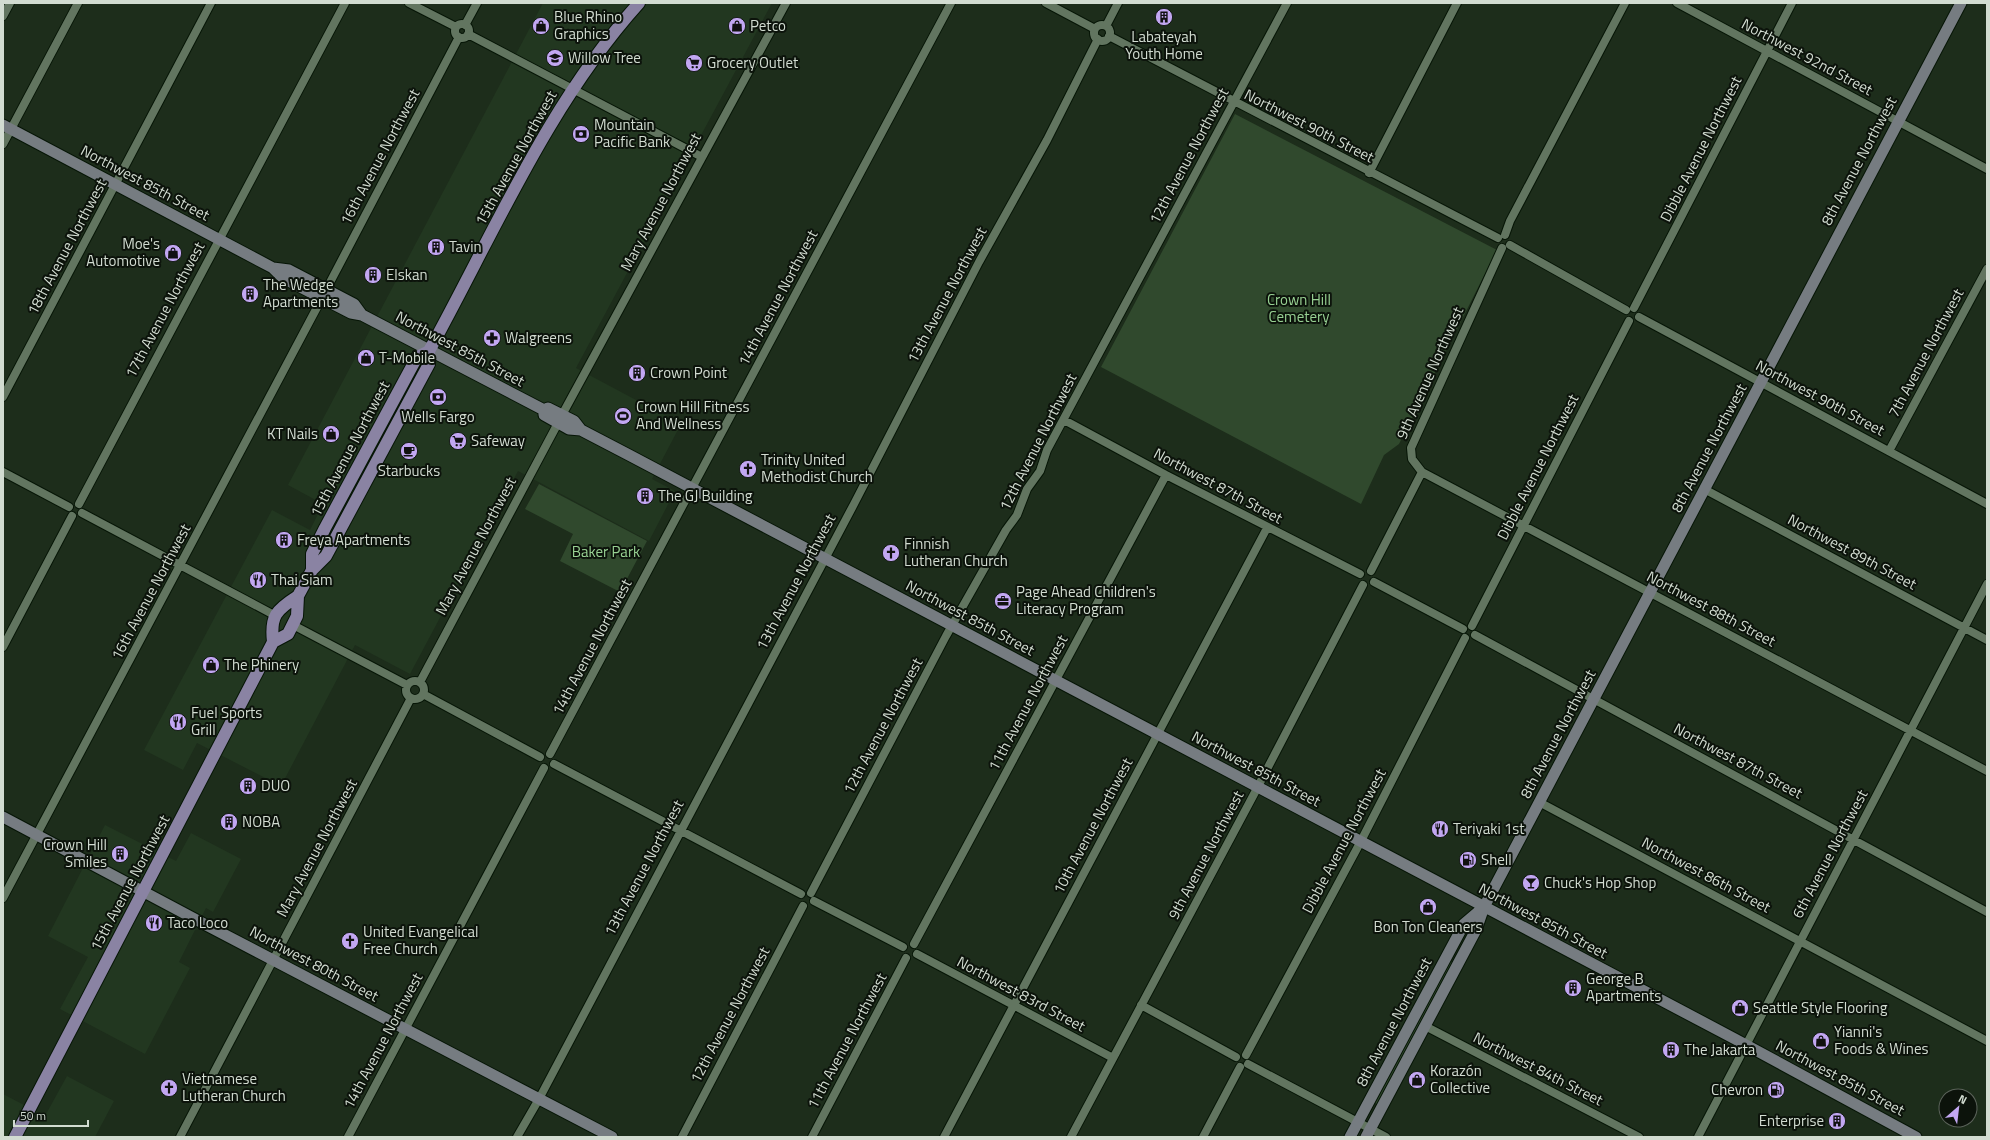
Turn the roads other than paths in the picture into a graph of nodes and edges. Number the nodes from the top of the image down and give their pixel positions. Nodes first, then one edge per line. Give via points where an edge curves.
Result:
1 (10, 3) edge
2 (78, 3) edge
3 (211, 3) edge
4 (345, 3) edge
5 (409, 3) edge
6 (477, 3) edge
7 (786, 3) edge
8 (951, 3) edge
9 (1046, 3) edge
10 (1118, 3) edge
11 (1287, 3) edge
12 (1458, 3) edge
13 (1624, 3) edge
14 (1678, 3) edge
15 (1792, 3) edge
16 (1961, 3) edge
17 (635, 6) edge
18 (3, 16) edge
19 (465, 25) junction
20 (1106, 26) junction
21 (456, 27) junction
22 (1095, 29) junction
23 (468, 34) junction
24 (459, 36) junction
25 (1109, 36) junction
26 (1098, 39) junction
27 (1767, 51) junction
28 (573, 89) junction
29 (1233, 102) junction
30 (1897, 121) junction
31 (7, 127) edge
32 (3, 144) edge
33 (702, 157) junction
34 (1987, 169) edge
35 (1369, 173) junction
36 (116, 184) junction
37 (1502, 237) junction
38 (219, 239) junction
39 (1506, 247) junction
40 (1987, 269) edge
41 (324, 294) junction
42 (1630, 309) junction
43 (1639, 317) junction
44 (1629, 321) junction
45 (429, 351) junction
46 (1760, 382) junction
47 (3, 397) edge
48 (560, 419) junction
49 (1064, 420) junction
50 (1889, 451) junction
51 (3, 472) edge
52 (1422, 472) junction
53 (1166, 475) junction
54 (692, 489) junction
55 (1704, 489) junction
56 (79, 504) junction
57 (1987, 504) edge
58 (338, 505) junction
59 (69, 507) junction
60 (82, 514) junction
61 (72, 516) junction
62 (1524, 524) junction
63 (1267, 528) junction
64 (336, 538) junction
65 (824, 558) junction
66 (180, 566) junction
67 (312, 570) junction
68 (1371, 571) junction
69 (1360, 574) junction
70 (1374, 582) junction
71 (1987, 584) edge
72 (1364, 585) junction
73 (1650, 592) junction
74 (298, 596) junction
75 (276, 616) junction
76 (293, 625) junction
77 (953, 626) junction
78 (1472, 626) junction
79 (1964, 628) junction
80 (1463, 629) junction
81 (1475, 635) junction
82 (1465, 638) junction
83 (1987, 640) edge
84 (273, 642) junction
85 (3, 647) edge
86 (1056, 680) junction
87 (420, 682) junction
88 (407, 685) junction
89 (423, 694) junction
90 (411, 698) junction
91 (1594, 698) junction
92 (1910, 731) junction
93 (1158, 734) junction
94 (550, 754) junction
95 (540, 757) junction
96 (554, 764) junction
97 (544, 768) junction
98 (1987, 771) edge
99 (1258, 787) junction
100 (1539, 802) junction
101 (3, 816) edge
102 (680, 831) junction
103 (37, 834) junction
104 (1854, 839) junction
105 (1361, 841) junction
106 (144, 891) junction
107 (811, 893) junction
108 (801, 894) junction
109 (3, 898) edge
110 (814, 901) junction
111 (803, 906) junction
112 (1484, 906) junction
113 (1987, 912) edge
114 (1800, 940) junction
115 (914, 944) junction
116 (903, 947) junction
117 (916, 954) junction
118 (906, 958) junction
119 (274, 960) junction
120 (1142, 1005) junction
121 (1014, 1006) junction
122 (1425, 1026) junction
123 (406, 1029) junction
124 (1987, 1041) edge
125 (1746, 1045) junction
126 (1246, 1055) junction
127 (1236, 1057) junction
128 (1113, 1058) junction
129 (1248, 1064) junction
130 (1240, 1067) junction
131 (539, 1099) junction
132 (1358, 1122) junction
133 (1368, 1133) edge
134 (15, 1137) edge
135 (180, 1137) edge
136 (348, 1137) edge
137 (517, 1137) edge
138 (612, 1137) edge
139 (682, 1137) edge
140 (812, 1137) edge
141 (944, 1137) edge
142 (1071, 1137) edge
143 (1203, 1137) edge
144 (1350, 1137) edge
145 (1386, 1137) edge
146 (1639, 1137) edge
147 (1698, 1137) edge
148 (1916, 1137) edge

1 - 18 street
2 - 31 street
3 - 36 street, 18th Avenue Northwest
4 - 38 street, 17th Avenue Northwest
5 - 21 street
6 - 19 street
7 - 33 street, Mary Avenue Northwest
8 - 54 street, 14th Avenue Northwest
9 - 22 street
10 - 20 street
11 - 29 street, 12th Avenue Northwest
12 - 35 street
13 - 37 street
14 - 27 street, Northwest 92nd Street
15 - 27 street, Dibble Avenue Northwest
16 - 30 main road, 8th Avenue Northwest
17 - 28 main road, 15th Avenue Northwest via 602,46
19 - 21 street via 460,24
19 - 23 street via 469,30
20 - 22 street via 1100,25
20 - 25 street via 1110,30
21 - 24 street via 455,32
22 - 26 street via 1095,36
23 - 24 street via 464,37
23 - 28 street
24 - 41 street, 16th Avenue Northwest
25 - 26 street via 1104,40
25 - 29 street, Northwest 90th Street
26 - 65 street, 13th Avenue Northwest
27 - 30 street, Northwest 92nd Street
27 - 42 street, Dibble Avenue Northwest
28 - 33 street
28 - 45 main road, 15th Avenue Northwest via 538,147
29 - 35 street, Northwest 90th Street
29 - 49 street, 12th Avenue Northwest
30 - 34 street, Northwest 92nd Street
30 - 46 main road, 8th Avenue Northwest
31 - 32 street
31 - 36 main road, Northwest 85th Street
33 - 48 street, Mary Avenue Northwest
35 - 37 street, Northwest 90th Street
36 - 38 main road, Northwest 85th Street
36 - 47 street, 18th Avenue Northwest
37 - 39 street via 1510,239
37 - 39 street via 1497,243
38 - 41 main road, Northwest 85th Street via 273,268 283,278
38 - 56 street, 17th Avenue Northwest
39 - 42 street
39 - 52 street, 9th Avenue Northwest via 1410,448 1412,459
40 - 50 street, 7th Avenue Northwest
41 - 45 main road, Northwest 85th Street via 351,313 362,315
41 - 66 street, 16th Avenue Northwest
42 - 43 street via 1639,311
42 - 44 street via 1625,317
43 - 44 street via 1634,322
43 - 46 street, Northwest 90th Street
44 - 62 street, Dibble Avenue Northwest
45 - 48 main road, Northwest 85th Street via 544,410 544,415
45 - 58 main road, 15th Avenue Northwest via 417,357
45 - 64 main road, 15th Avenue Northwest via 429,364
46 - 50 street, Northwest 90th Street
46 - 55 main road, 8th Avenue Northwest
48 - 54 main road, Northwest 85th Street via 574,421 581,430
48 - 87 street, Mary Avenue Northwest
49 - 53 street, Northwest 87th Street
49 - 77 street, 12th Avenue Northwest via 1040,471 1027,489 1017,515 1006,530
50 - 57 street, Northwest 90th Street
51 - 59 street
52 - 62 street, Northwest 88th Street
52 - 68 street
53 - 63 street, Northwest 87th Street
53 - 86 street, 11th Avenue Northwest
54 - 65 main road, Northwest 85th Street
54 - 94 street, 14th Avenue Northwest
55 - 73 main road, 8th Avenue Northwest
55 - 79 street, Northwest 89th Street
56 - 59 street via 73,503
56 - 60 street
58 - 64 main road via 341,509 333,530
58 - 67 main road, 15th Avenue Northwest via 312,554
59 - 61 street
60 - 61 street
60 - 66 street
61 - 85 street
62 - 73 street, Northwest 88th Street
62 - 78 street, Dibble Avenue Northwest
63 - 69 street, Northwest 87th Street
63 - 93 street, 10th Avenue Northwest
64 - 67 main road, 15th Avenue Northwest via 326,556
65 - 77 main road, Northwest 85th Street
65 - 102 street, 13th Avenue Northwest
66 - 75 street
66 - 103 street, 16th Avenue Northwest
67 - 74 main road, 15th Avenue Northwest
68 - 69 street via 1364,570
68 - 70 street via 1375,577
69 - 72 street via 1360,581
70 - 72 street via 1370,586
70 - 80 street
71 - 79 street, 6th Avenue Northwest
72 - 99 street, 9th Avenue Northwest
73 - 91 main road, 8th Avenue Northwest
73 - 92 street, Northwest 88th Street
74 - 75 main road, 15th Avenue Northwest via 282,606
74 - 76 main road, 15th Avenue Northwest via 297,616
75 - 84 main road, 15th Avenue Northwest via 271,625
76 - 84 main road, 15th Avenue Northwest via 288,634
76 - 88 street
77 - 86 main road, Northwest 85th Street
77 - 107 street, 12th Avenue Northwest
78 - 80 street
78 - 81 street
79 - 83 street, Northwest 89th Street
79 - 92 street, 6th Avenue Northwest
80 - 82 street via 1462,634
81 - 82 street via 1471,639
81 - 91 street, Northwest 87th Street
82 - 105 street, Dibble Avenue Northwest
84 - 106 main road, 15th Avenue Northwest
86 - 93 main road, Northwest 85th Street
86 - 115 street, 11th Avenue Northwest
87 - 88 street via 412,681
87 - 89 street via 424,688
88 - 90 street via 406,693
89 - 90 street via 418,698
89 - 95 street
90 - 119 street, Mary Avenue Northwest
91 - 100 main road, 8th Avenue Northwest
91 - 104 street, Northwest 87th Street
92 - 98 street, Northwest 88th Street
92 - 104 street, 6th Avenue Northwest
93 - 99 main road, Northwest 85th Street
93 - 121 street, 10th Avenue Northwest
94 - 95 street via 545,753
94 - 96 street via 554,757
95 - 97 street via 540,763
96 - 97 street via 550,768
96 - 102 street
97 - 123 street, 14th Avenue Northwest
99 - 105 main road, Northwest 85th Street
99 - 120 street, 9th Avenue Northwest
100 - 112 main road, 8th Avenue Northwest
100 - 114 street, Northwest 86th Street
101 - 103 main road, Northwest 80th Street
102 - 108 street
102 - 131 street, 13th Avenue Northwest
103 - 106 main road, Northwest 80th Street
103 - 109 street, 16th Avenue Northwest
104 - 113 street, Northwest 87th Street
104 - 114 street, 6th Avenue Northwest
105 - 112 main road, Northwest 85th Street
105 - 126 street, Dibble Avenue Northwest
106 - 119 main road, Northwest 80th Street
106 - 134 main road, 15th Avenue Northwest
107 - 108 street
107 - 110 street via 814,895
108 - 111 street via 800,902
110 - 111 street via 811,906
110 - 116 street
111 - 139 street, 12th Avenue Northwest
112 - 122 main road, 8th Avenue Northwest via 1476,930
112 - 125 main road, Northwest 85th Street
112 - 132 main road, 8th Avenue Northwest via 1464,924
114 - 124 street, Northwest 86th Street
114 - 125 street, 6th Avenue Northwest
115 - 116 street via 908,943
115 - 117 street via 917,948
116 - 118 street via 902,953
117 - 118 street via 912,958
117 - 121 street, Northwest 83rd Street
118 - 140 street, 11th Avenue Northwest
119 - 123 main road, Northwest 80th Street
119 - 135 street, Mary Avenue Northwest
120 - 127 street
120 - 128 street, 9th Avenue Northwest
121 - 128 street, Northwest 83rd Street
121 - 141 street, 10th Avenue Northwest
122 - 133 main road, 8th Avenue Northwest
122 - 146 street, Northwest 84th Street
123 - 131 main road, Northwest 80th Street
123 - 136 street, 14th Avenue Northwest
125 - 147 street, 6th Avenue Northwest
125 - 148 main road, Northwest 85th Street
126 - 127 street via 1240,1054
126 - 129 street via 1249,1059
127 - 130 street via 1236,1064
128 - 142 street, 9th Avenue Northwest
129 - 130 street via 1244,1068
129 - 132 street
130 - 143 street
131 - 137 street, 13th Avenue Northwest
131 - 138 main road, Northwest 80th Street
132 - 133 street
132 - 144 main road, 8th Avenue Northwest
133 - 145 street

